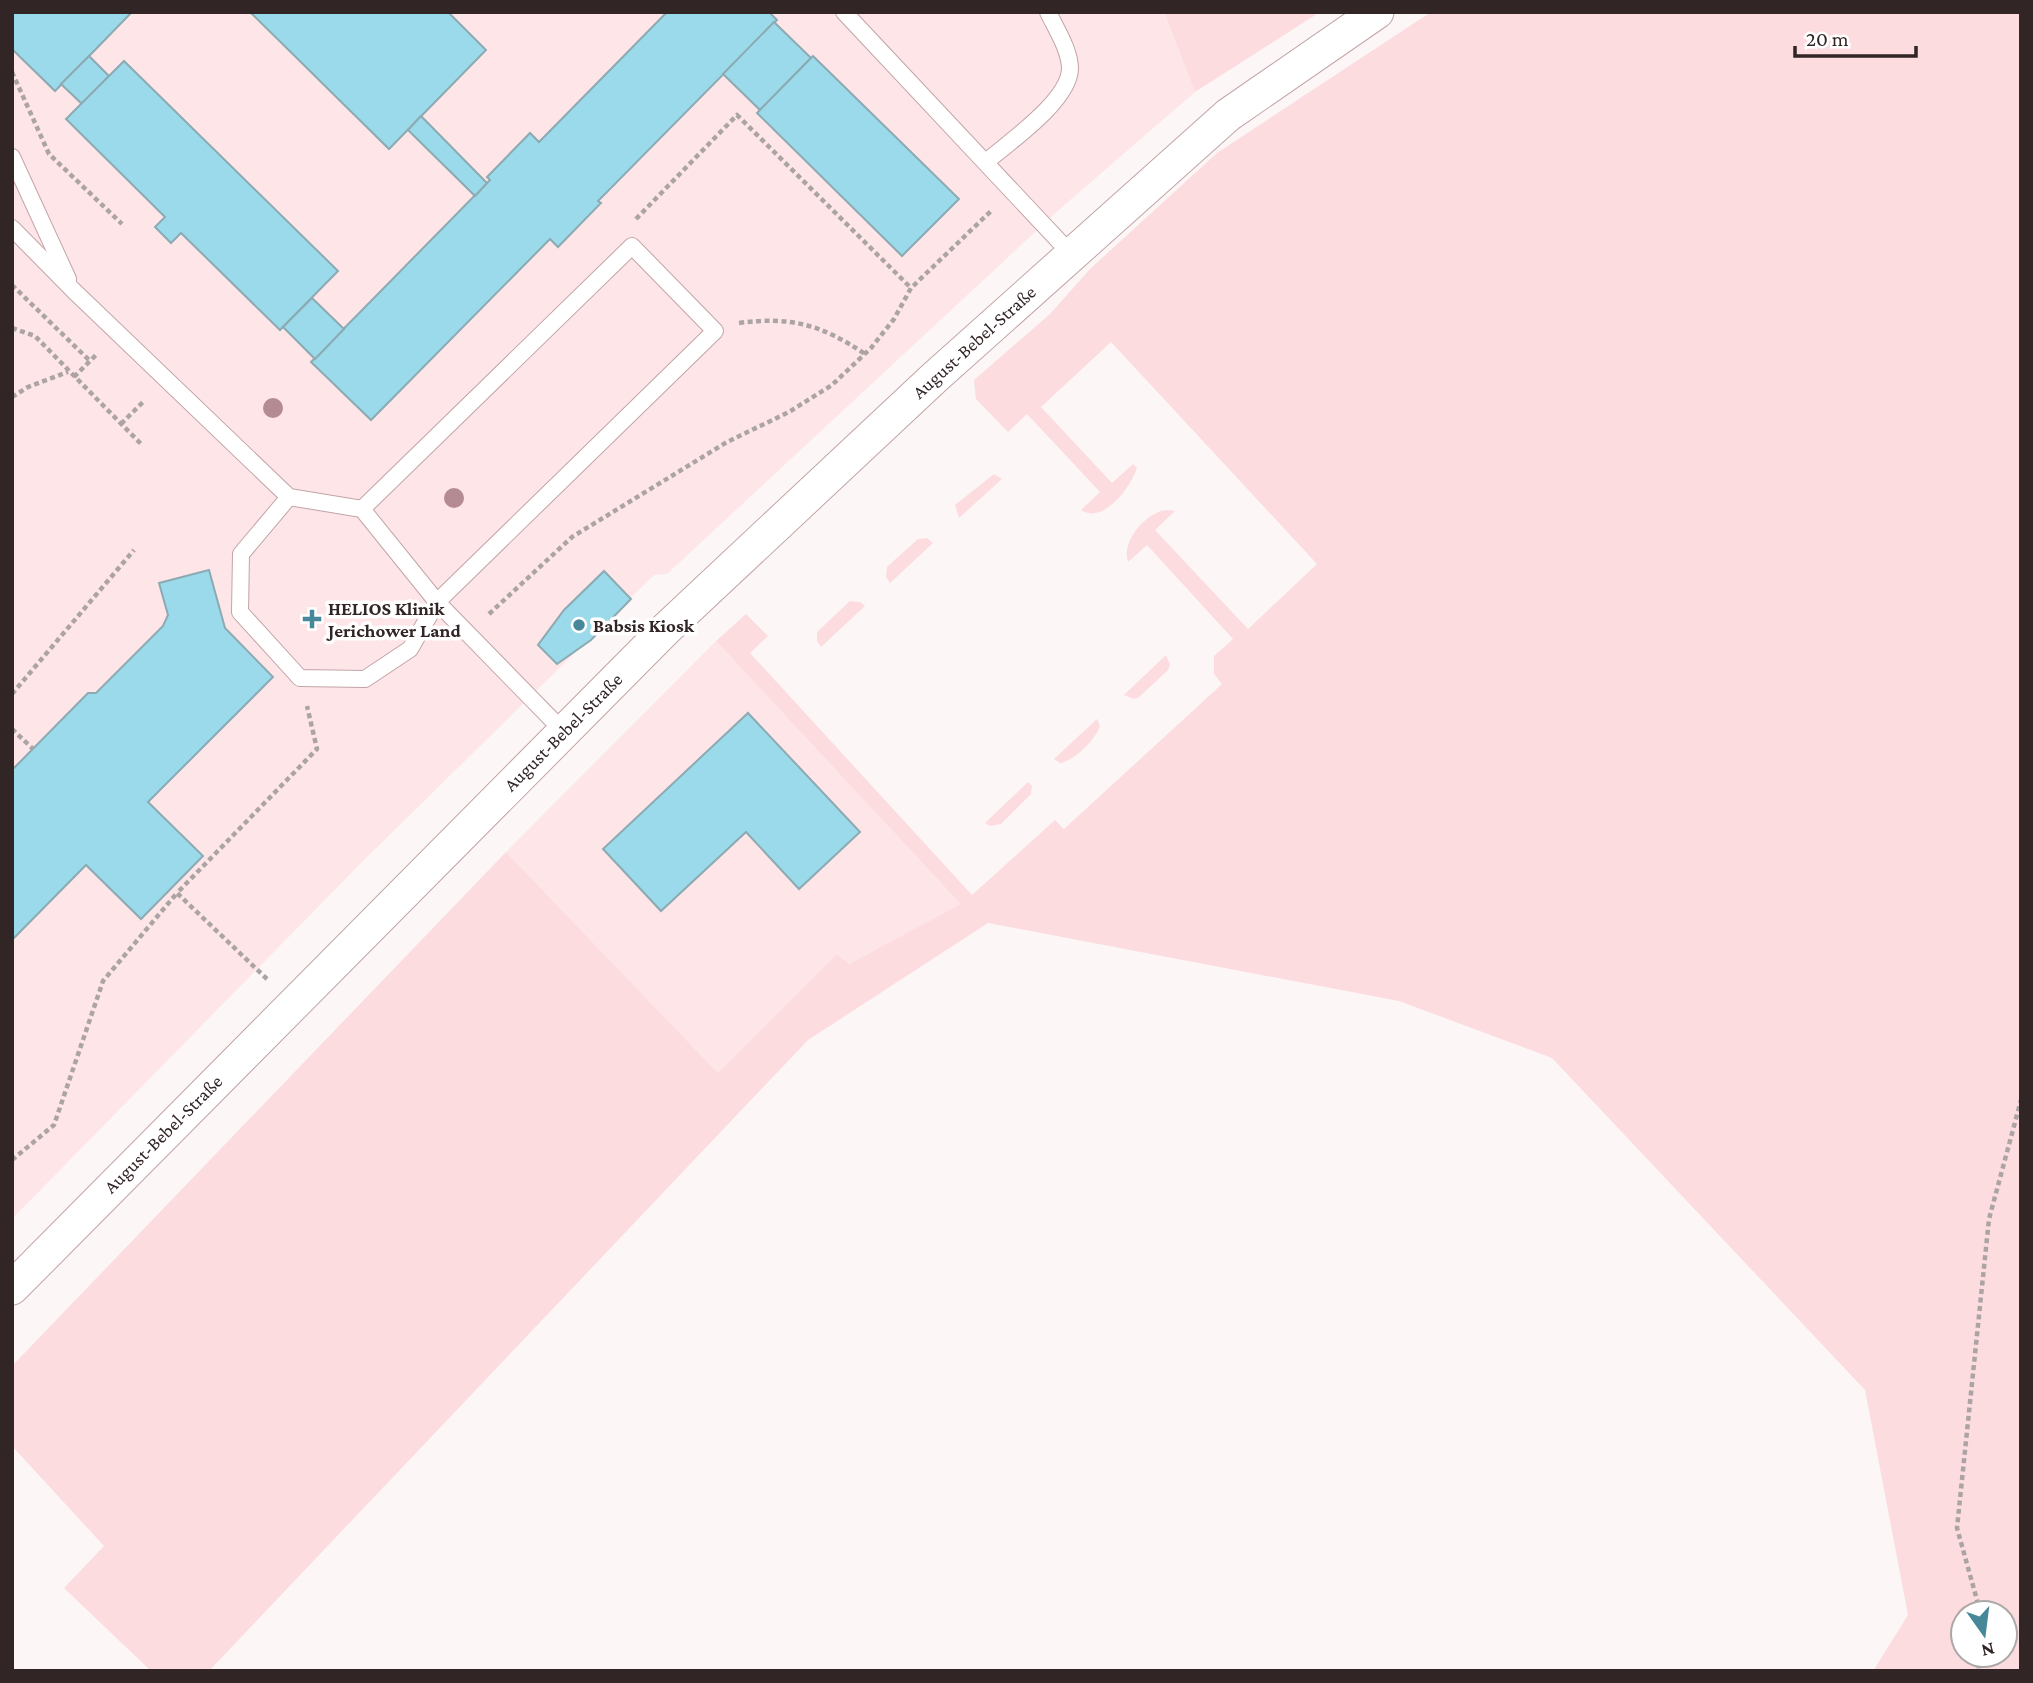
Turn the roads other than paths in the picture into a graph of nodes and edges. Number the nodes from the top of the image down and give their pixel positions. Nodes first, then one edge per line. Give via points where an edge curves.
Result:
1 (844, 12) edge
2 (1048, 12) edge
3 (1377, 12) edge
4 (12, 158) edge
5 (986, 162) junction
6 (12, 228) edge
7 (1072, 255) junction
8 (74, 291) junction
9 (289, 497) junction
10 (362, 509) junction
11 (437, 602) junction
12 (564, 732) junction
13 (16, 1276) edge

1 - 5 lane
2 - 5 lane via 1070,69 1064,90
3 - 7 street, August-Bebel-Straße via 1228,115
4 - 8 lane
5 - 7 lane
6 - 8 lane
7 - 12 street, August-Bebel-Straße via 934,377 666,629
8 - 9 lane
9 - 10 lane
9 - 11 lane via 241,554 240,612 300,678 365,679 410,649
10 - 11 lane
10 - 11 lane via 632,246 715,331
11 - 12 lane
12 - 13 street, August-Bebel-Straße

